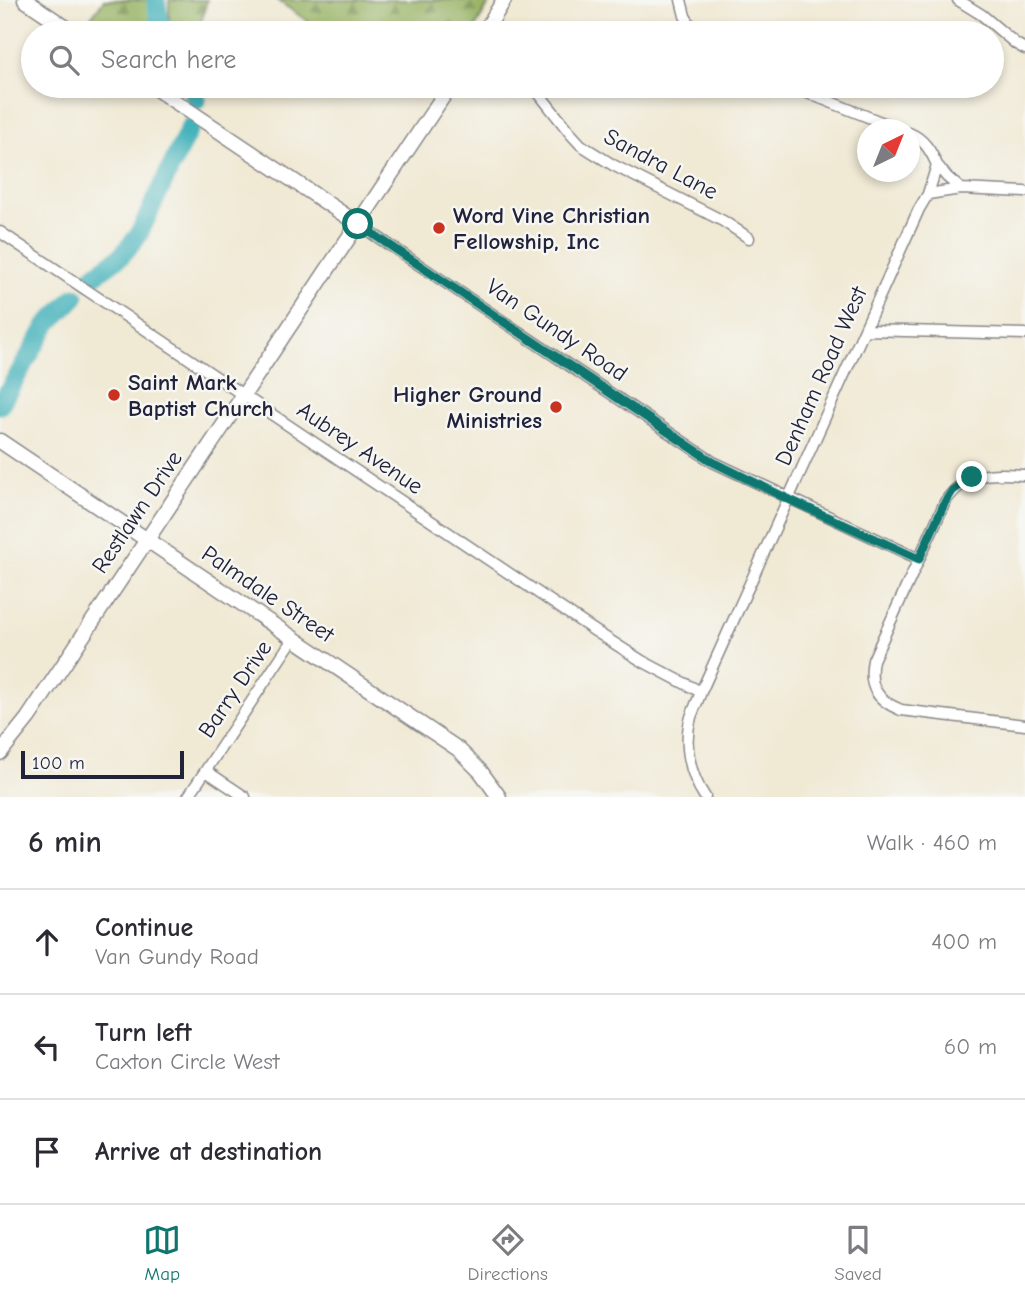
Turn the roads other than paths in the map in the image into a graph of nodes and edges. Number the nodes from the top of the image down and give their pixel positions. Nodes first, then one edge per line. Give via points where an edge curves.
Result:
1 (25, 0) edge
2 (504, 0) edge
3 (681, 0) edge
4 (965, 2) edge
5 (56, 21) edge
6 (491, 21) edge
7 (688, 21) edge
8 (989, 21) edge
9 (1004, 34) edge
10 (1025, 49) edge
11 (170, 98) edge
12 (442, 98) edge
13 (542, 98) edge
14 (820, 98) edge
15 (873, 119) edge
16 (920, 139) edge
17 (937, 165) junction
18 (961, 189) junction
19 (1025, 192) edge
20 (928, 194) junction
21 (358, 224) junction
22 (0, 232) edge
23 (749, 238) dead end
24 (865, 330) junction
25 (1025, 334) edge
26 (242, 394) junction
27 (0, 441) edge
28 (1025, 475) edge
29 (788, 499) junction
30 (146, 539) junction
31 (919, 559) junction
32 (293, 639) junction
33 (701, 691) junction
34 (1025, 724) edge
35 (0, 753) edge
36 (206, 771) junction
37 (188, 797) edge
38 (244, 797) edge
39 (499, 797) edge
40 (705, 797) edge

1 - 5 street
2 - 6 street
3 - 7 street
4 - 8 street
9 - 10 street
11 - 21 street, Van Gundy Road
12 - 21 street, Restlawn Drive
13 - 23 street, Sandra Lane via 581,145
14 - 15 street
16 - 17 street
17 - 18 street
17 - 20 street, Denham Road West
18 - 19 street
18 - 20 street
20 - 24 street, Denham Road West
21 - 26 street, Restlawn Drive
21 - 29 street, Van Gundy Road via 713,462
22 - 26 street, Aubrey Avenue
24 - 25 street
24 - 29 street, Denham Road West
26 - 30 street, Restlawn Drive
26 - 33 street, Aubrey Avenue via 595,631
27 - 30 street, Palmdale Street
28 - 31 street via 972,477 953,490
29 - 31 street, Van Gundy Road
29 - 33 street, Denham Road West
30 - 32 street, Palmdale Street
30 - 35 street, Restlawn Drive
31 - 34 street via 873,660 873,688 889,706 901,710
32 - 36 street, Barry Drive
32 - 39 street, Palmdale Street via 458,749
33 - 40 street, Denham Road West via 688,738 693,773
36 - 37 street, Barry Drive
36 - 38 street

